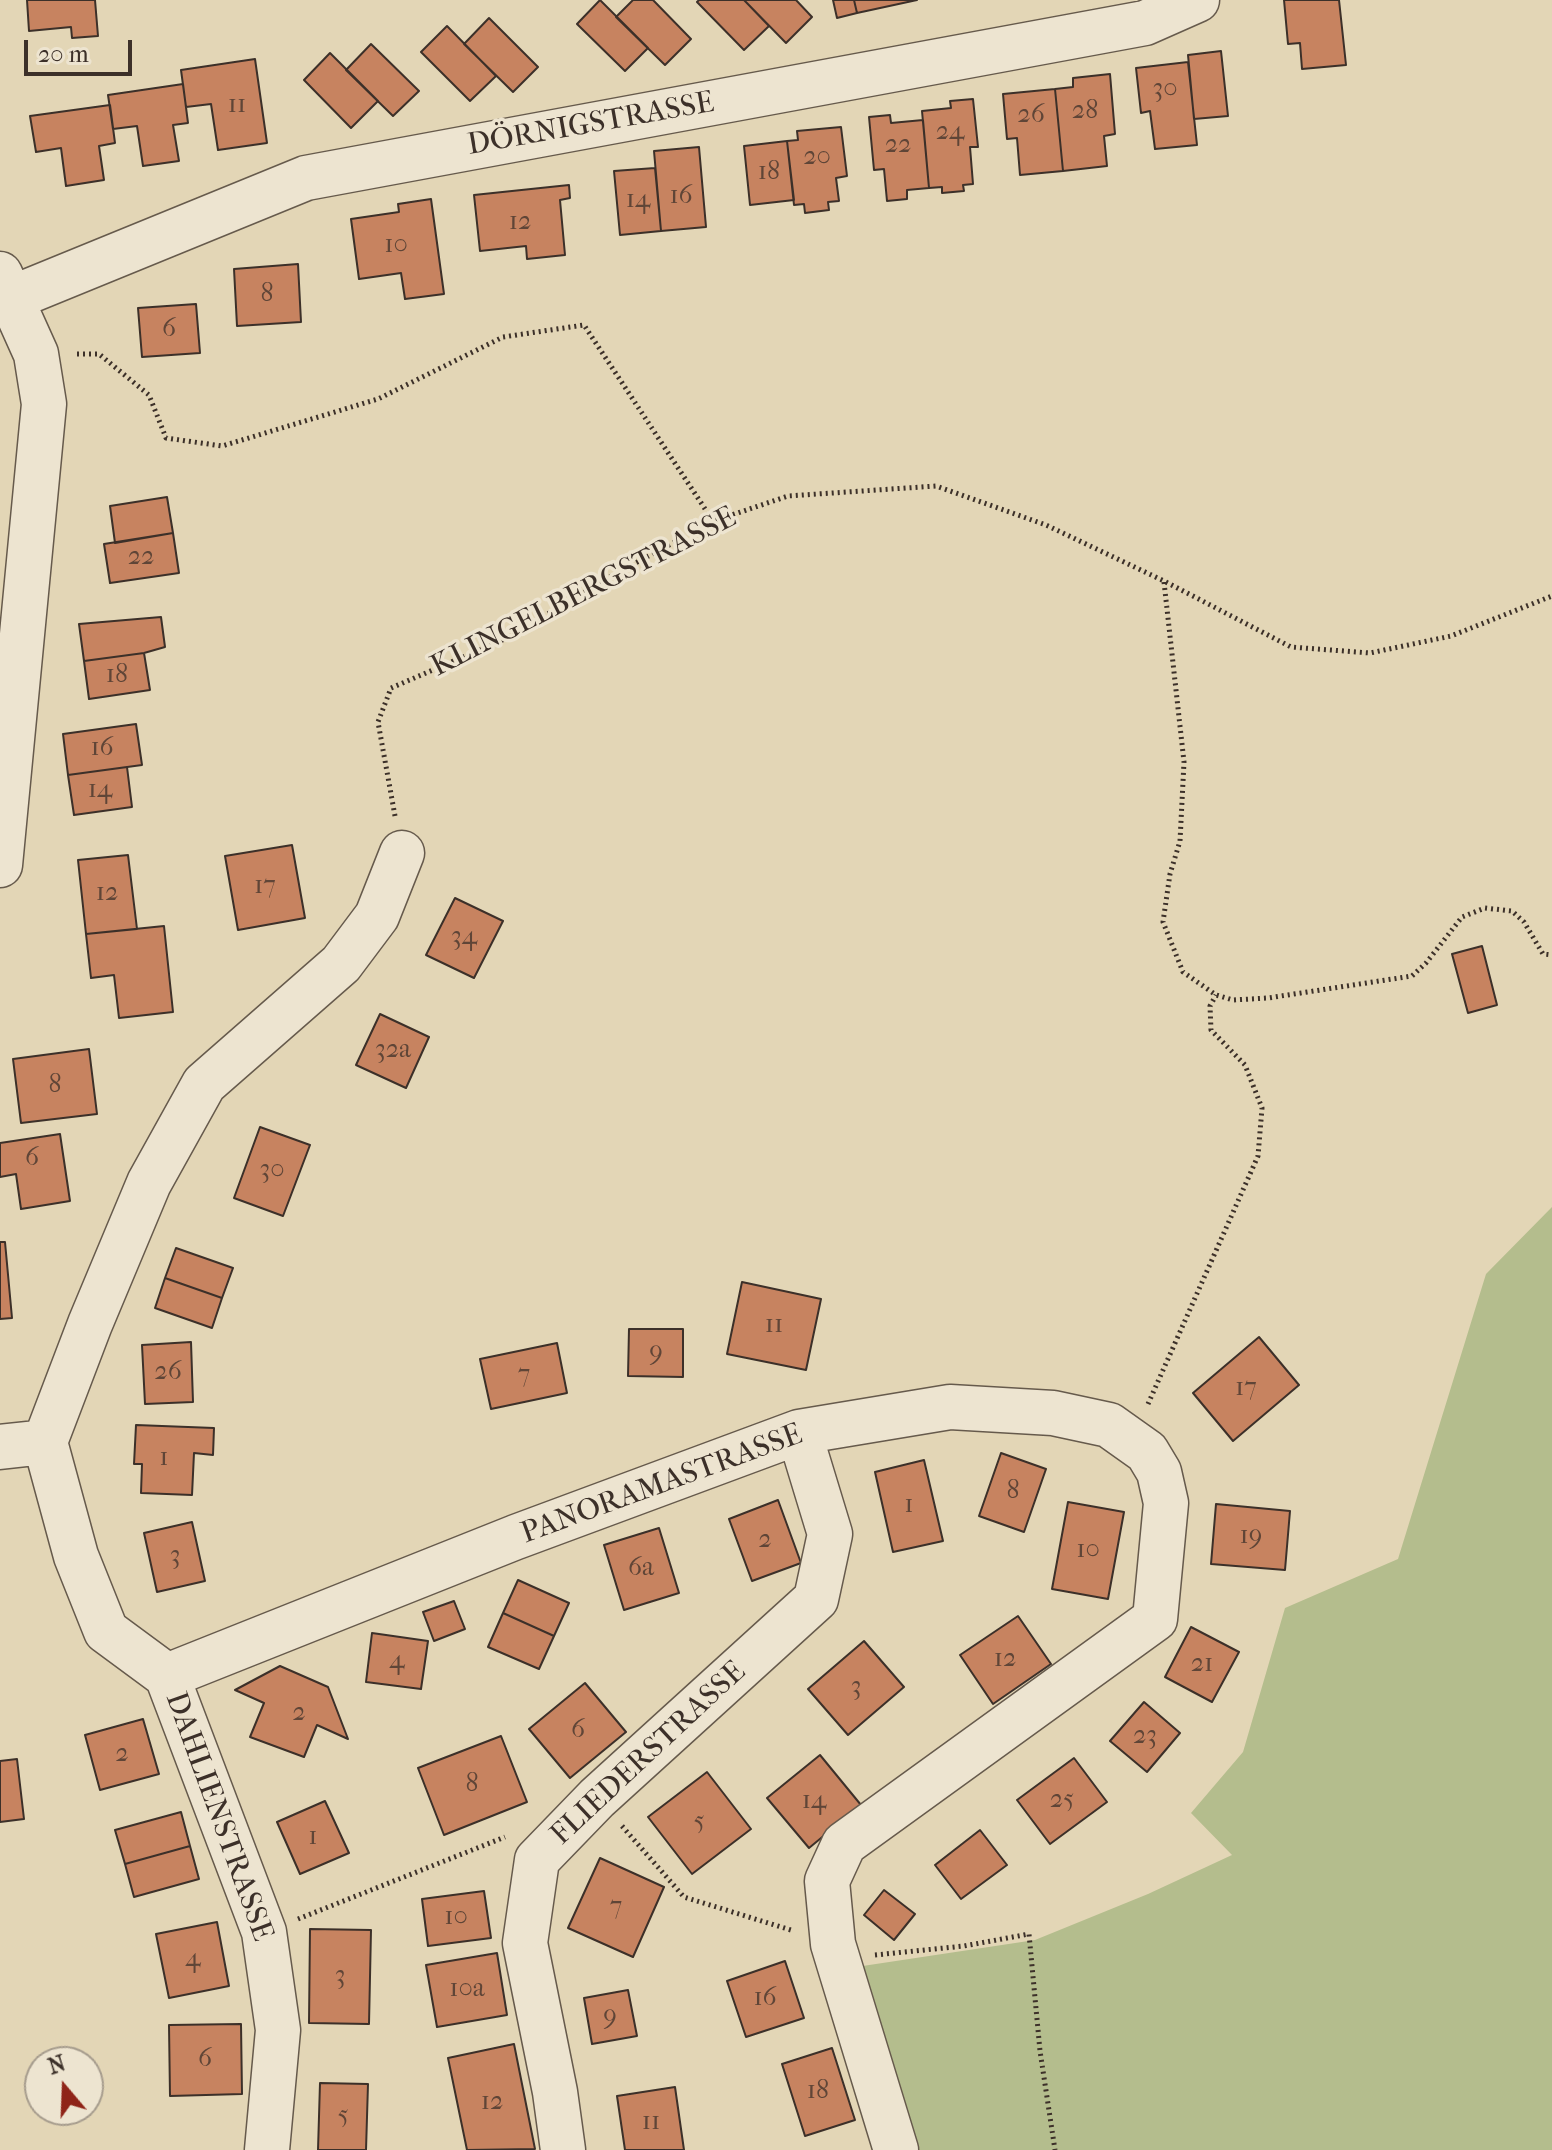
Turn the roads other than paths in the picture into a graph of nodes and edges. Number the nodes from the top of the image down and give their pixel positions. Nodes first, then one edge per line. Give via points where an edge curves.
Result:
1 (1197, 0) edge
2 (4, 292) edge
3 (8, 719) edge
4 (402, 853) road end
5 (0, 865) edge
6 (799, 1432) junction
7 (45, 1442) junction
8 (0, 1447) edge
9 (167, 1676) junction
10 (267, 2150) edge
11 (563, 2150) edge
12 (896, 2150) edge

1 - 2 street, DÖRNIGSTRASSE via 1145,23 306,178
2 - 3 street via 36,354 44,404
3 - 5 street
4 - 7 street via 377,916 341,964 204,1084 149,1183
6 - 9 street, PANORAMASTRASSE
6 - 11 street, FLIEDERSTRASSE via 830,1534 816,1599 597,1798 537,1860 525,1943
6 - 12 street, PANORAMASTRASSE via 950,1407 1053,1413 1109,1425 1147,1452 1159,1472 1166,1503 1155,1619 844,1844 827,1881 833,1944
7 - 8 street
7 - 9 street via 76,1556 106,1631
9 - 10 street, DAHLIENSTRASSE via 264,1932 278,2030

